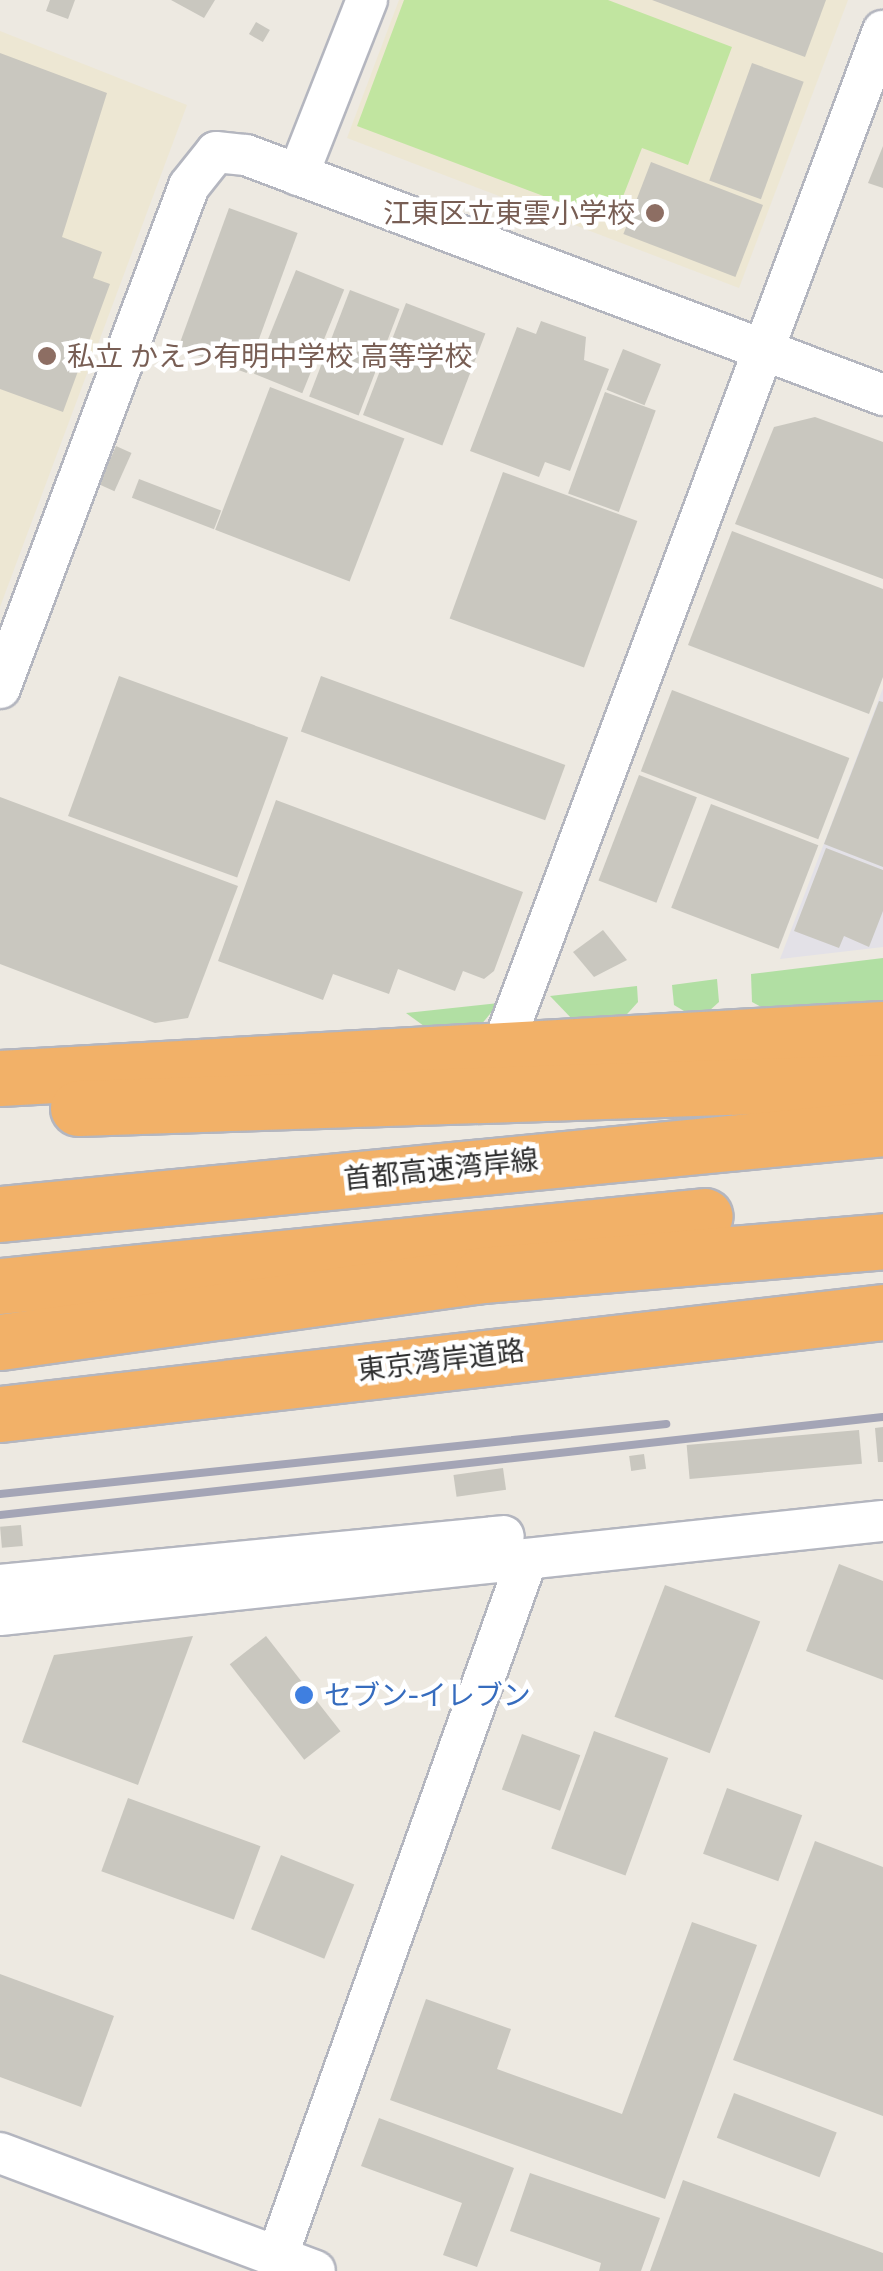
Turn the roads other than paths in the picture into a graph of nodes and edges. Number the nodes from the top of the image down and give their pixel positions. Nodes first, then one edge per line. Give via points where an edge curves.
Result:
1 (366, 0) edge
2 (883, 32) edge
3 (298, 175) junction
4 (764, 353) junction
5 (883, 396) edge
6 (3, 671) edge
7 (883, 1029) edge
8 (504, 1045) junction
9 (226, 1060) junction
10 (0, 1062) edge
11 (0, 1078) edge
12 (0, 1111) edge
13 (876, 1113) edge
14 (563, 1157) junction
15 (0, 1192) edge
16 (883, 1204) edge
17 (0, 1214) edge
18 (565, 1225) junction
19 (883, 1240) edge
20 (0, 1286) edge
21 (883, 1312) edge
22 (0, 1314) edge
23 (0, 1342) edge
24 (214, 1388) junction
25 (0, 1414) edge
26 (0, 1440) edge
27 (883, 1494) edge
28 (883, 1521) edge
29 (526, 1562) junction
30 (0, 1585) edge
31 (0, 1615) edge
32 (0, 2154) edge
33 (277, 2257) junction
34 (315, 2271) edge

1 - 3 street
2 - 4 street
3 - 4 street
3 - 6 street via 228,152 204,160
4 - 5 street
4 - 8 street
7 - 8 highway
8 - 9 highway
9 - 10 highway
9 - 11 highway
12 - 13 highway
13 - 14 highway, 首都高速湾岸線
14 - 15 highway via 477,1153
14 - 17 highway, 首都高速湾岸線
16 - 18 highway
18 - 20 highway
18 - 22 highway
19 - 23 highway via 482,1275
21 - 24 highway, 東京湾岸道路
24 - 25 highway, 東京湾岸道路
24 - 26 highway via 110,1425
27 - 30 street
28 - 29 street
29 - 31 street
29 - 33 street
32 - 33 street
33 - 34 street

